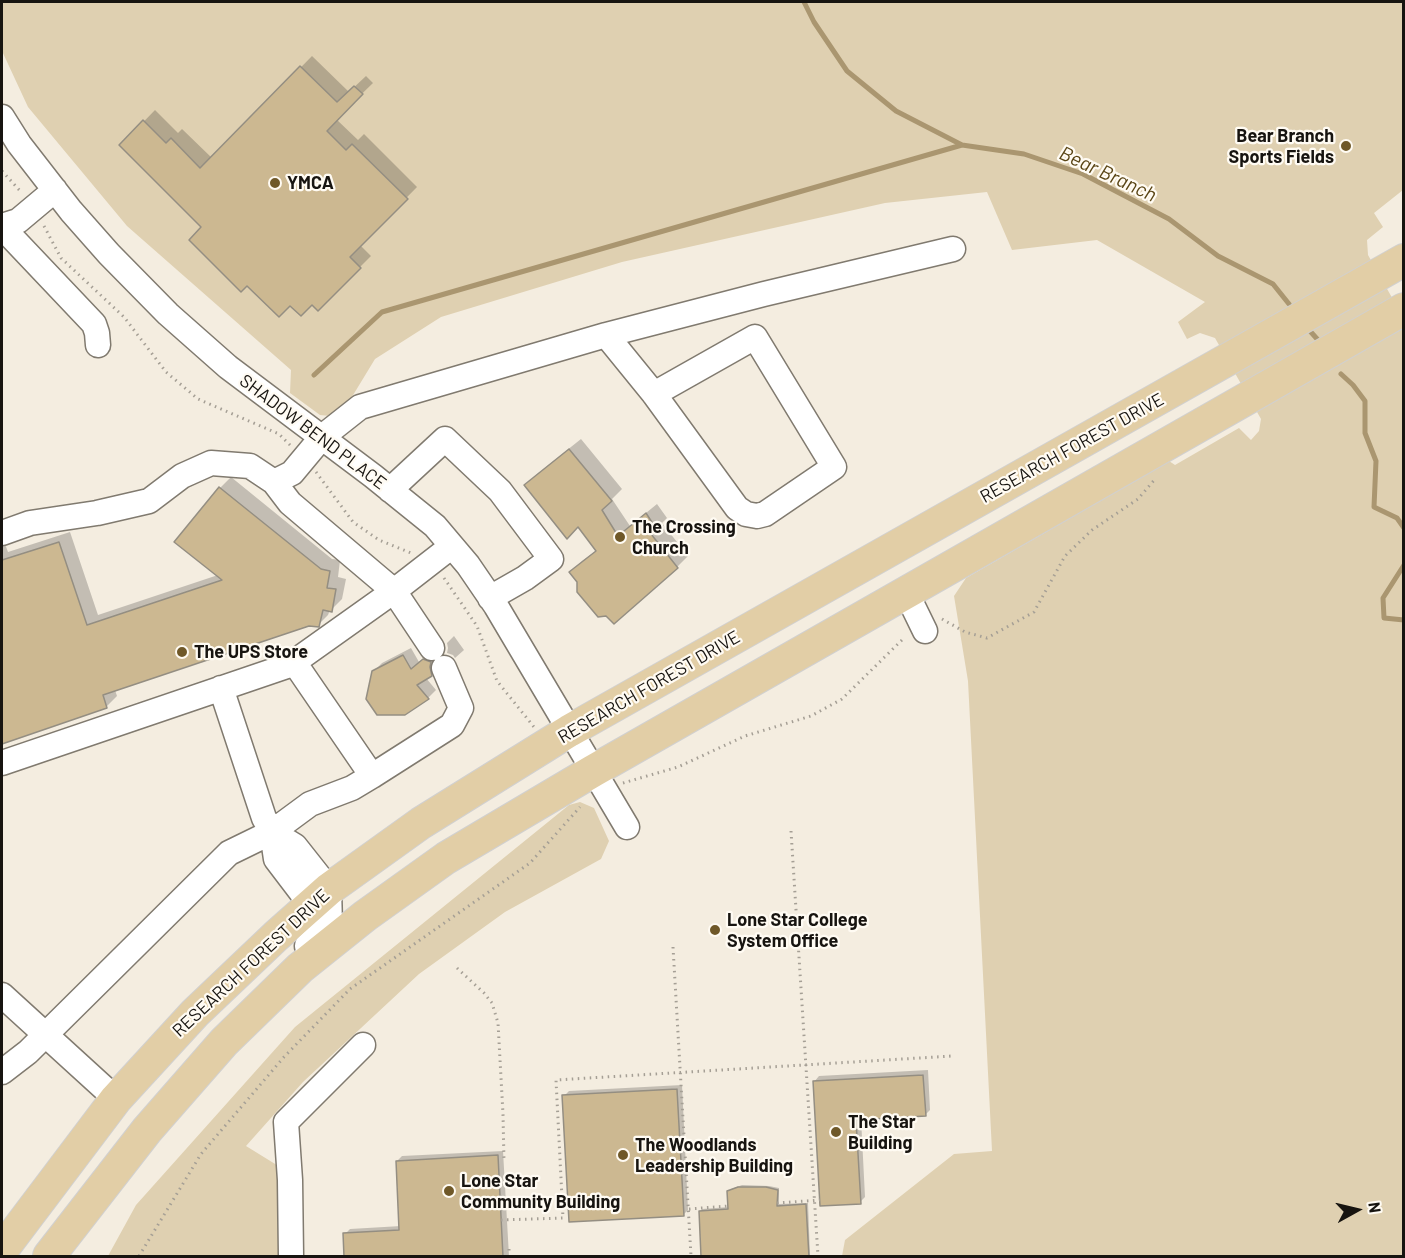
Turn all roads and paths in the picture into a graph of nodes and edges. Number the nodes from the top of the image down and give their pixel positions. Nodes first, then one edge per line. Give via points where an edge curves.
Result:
1 (2, 117) edge
2 (55, 190) junction
3 (2, 227) edge
4 (953, 249) dead end
5 (1398, 263) edge
6 (1404, 309) edge
7 (606, 335) junction
8 (98, 345) dead end
9 (654, 394) junction
10 (322, 437) junction
11 (1158, 476) dead end
12 (274, 482) junction
13 (390, 490) junction
14 (2, 533) edge
15 (452, 546) junction
16 (394, 591) junction
17 (906, 592) junction
18 (490, 598) junction
19 (924, 629) joint
20 (294, 662) junction
21 (221, 688) junction
22 (570, 731) junction
23 (2, 763) edge
24 (593, 771) junction
25 (372, 776) junction
26 (584, 803) dead end
27 (627, 827) dead end
28 (791, 831) dead end
29 (272, 832) junction
30 (320, 897) junction
31 (674, 947) dead end
32 (457, 968) dead end
33 (273, 994) junction
34 (2, 995) edge
35 (45, 1034) junction
36 (363, 1045) dead end
37 (952, 1056) dead end
38 (806, 1065) junction
39 (2, 1072) edge
40 (681, 1073) junction
41 (116, 1099) junction
42 (680, 1152) dead end
43 (686, 1152) junction
44 (504, 1162) dead end
45 (817, 1200) junction
46 (777, 1203) dead end
47 (728, 1206) dead end
48 (689, 1209) junction
49 (501, 1220) dead end
50 (13, 1228) edge
51 (508, 1249) dead end
52 (2, 1250) edge
53 (49, 1257) edge
54 (139, 1257) edge
55 (291, 1257) edge
56 (509, 1257) edge
57 (691, 1257) edge
58 (818, 1257) edge

1 - 2 street, SHADOW BEND PLACE
2 - 3 street via 18,221
2 - 10 street, SHADOW BEND PLACE via 109,254 168,314 228,366
3 - 8 street via 94,324
4 - 7 street
5 - 22 main road, RESEARCH FOREST DRIVE
6 - 17 main road, RESEARCH FOREST DRIVE
7 - 9 street
7 - 10 street via 360,407
9 - 9 street via 737,508 746,514 765,514 834,467 755,337
10 - 12 street via 292,473
10 - 13 street, SHADOW BEND PLACE
11 - 19 path via 1138,499 1092,530 1065,556 1034,612 987,638 965,632 941,618
12 - 14 street via 250,466 211,463 182,476 149,501 30,523
12 - 16 street via 290,503
13 - 15 street, SHADOW BEND PLACE via 435,526
13 - 18 street via 446,439 500,491 551,559
15 - 16 street
15 - 18 street, SHADOW BEND PLACE
16 - 20 street
16 - 25 street via 438,658 461,708 452,725
17 - 19 street
17 - 24 main road, RESEARCH FOREST DRIVE
18 - 22 street, SHADOW BEND PLACE
20 - 21 street
20 - 25 street
21 - 23 street
21 - 29 street
22 - 24 street, SHADOW BEND PLACE
22 - 30 main road, RESEARCH FOREST DRIVE via 421,822
24 - 27 street, SHADOW BEND PLACE
24 - 33 main road, RESEARCH FOREST DRIVE via 446,858 364,916
25 - 29 street via 310,804
26 - 54 path via 530,863 350,989 201,1154
28 - 38 path
29 - 30 street via 295,846
29 - 35 street via 229,853
30 - 33 street via 330,924 292,959
30 - 41 main road, RESEARCH FOREST DRIVE via 195,1013
31 - 40 path
32 - 44 path via 492,1003 498,1023
33 - 53 main road, RESEARCH FOREST DRIVE via 224,1042 147,1130
34 - 35 street
35 - 39 street
35 - 41 street
36 - 55 street via 286,1122
37 - 38 path
38 - 40 path
38 - 45 path
40 - 43 path
40 - 49 path via 556,1080 564,1218
41 - 50 main road, RESEARCH FOREST DRIVE
42 - 43 path
43 - 48 path
45 - 46 path
45 - 58 path
47 - 48 path
48 - 57 path
50 - 52 main road, RESEARCH FOREST DRIVE
51 - 56 path

